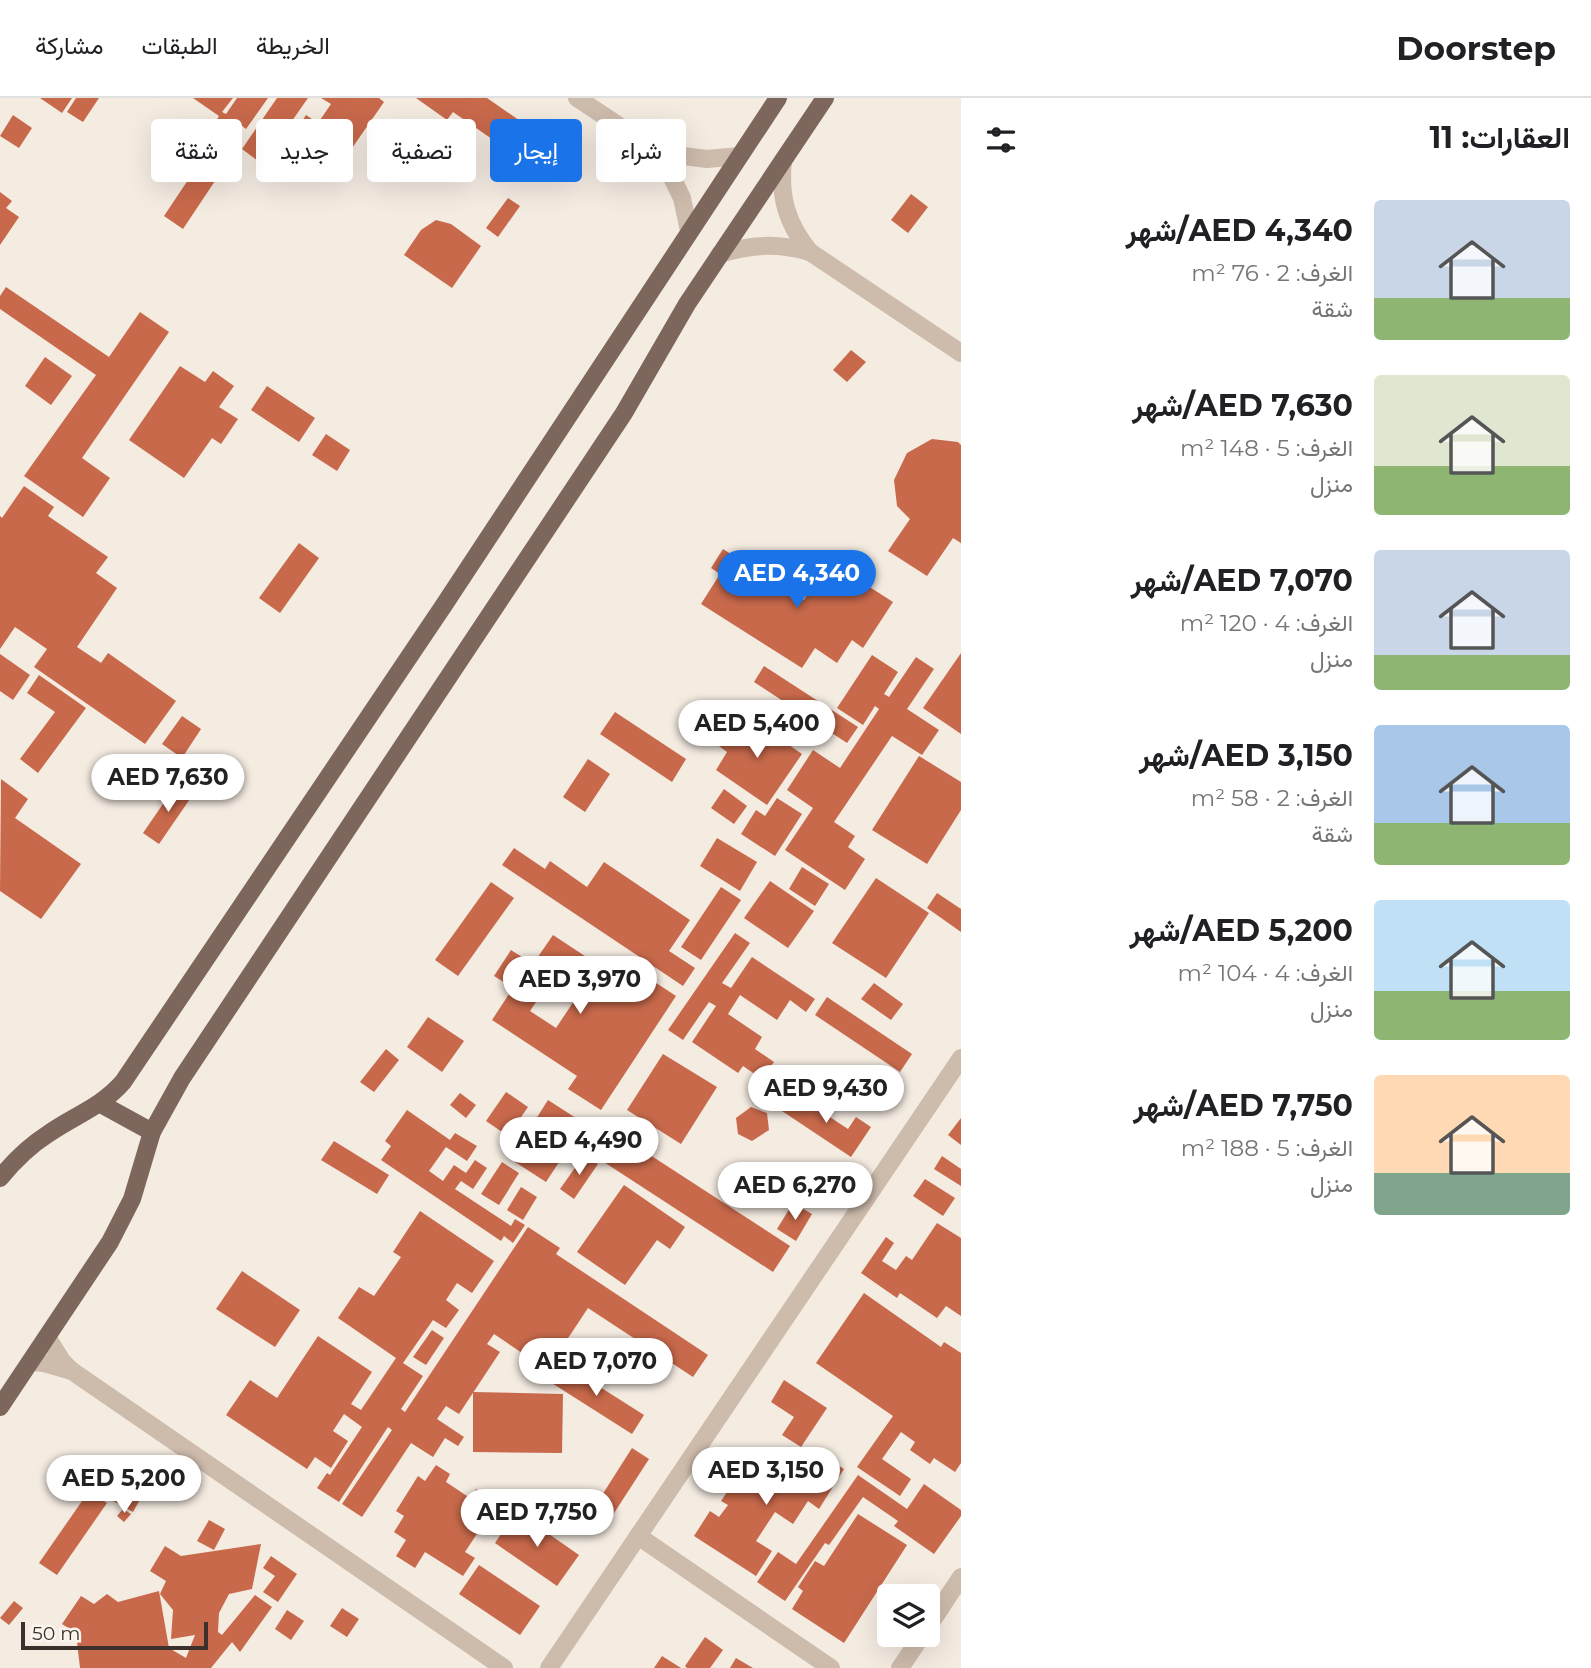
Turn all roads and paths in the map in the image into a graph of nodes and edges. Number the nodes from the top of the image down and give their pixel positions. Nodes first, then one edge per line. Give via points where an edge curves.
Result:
1 (578, 98) edge
2 (778, 98) edge
3 (825, 98) edge
4 (609, 119) edge
5 (686, 156) edge
6 (739, 156) junction
7 (783, 162) junction
8 (676, 182) edge
9 (689, 230) junction
10 (810, 252) junction
11 (720, 254) junction
12 (961, 353) edge
13 (961, 1058) edge
14 (101, 1104) junction
15 (152, 1132) junction
16 (0, 1178) edge
17 (47, 1338) junction
18 (30, 1362) junction
19 (72, 1371) junction
20 (0, 1407) edge
21 (638, 1536) junction
22 (961, 1577) edge
23 (940, 1609) edge
24 (915, 1647) edge
25 (504, 1668) edge
26 (549, 1668) edge
27 (831, 1668) edge
28 (901, 1668) edge

1 - 4 street
2 - 6 main road
3 - 7 main road
5 - 6 street
6 - 9 main road
7 - 10 street via 782,201
7 - 11 main road
8 - 9 street
9 - 14 main road via 132,1069
10 - 11 street via 765,245
10 - 12 street
11 - 15 main road via 624,413 189,1066
13 - 21 street
14 - 15 main road
14 - 16 main road via 48,1133
15 - 17 main road via 122,1221
17 - 18 main road
17 - 19 street
18 - 19 street
18 - 20 main road
19 - 25 street
21 - 26 street
21 - 27 street
22 - 23 street
24 - 28 street

